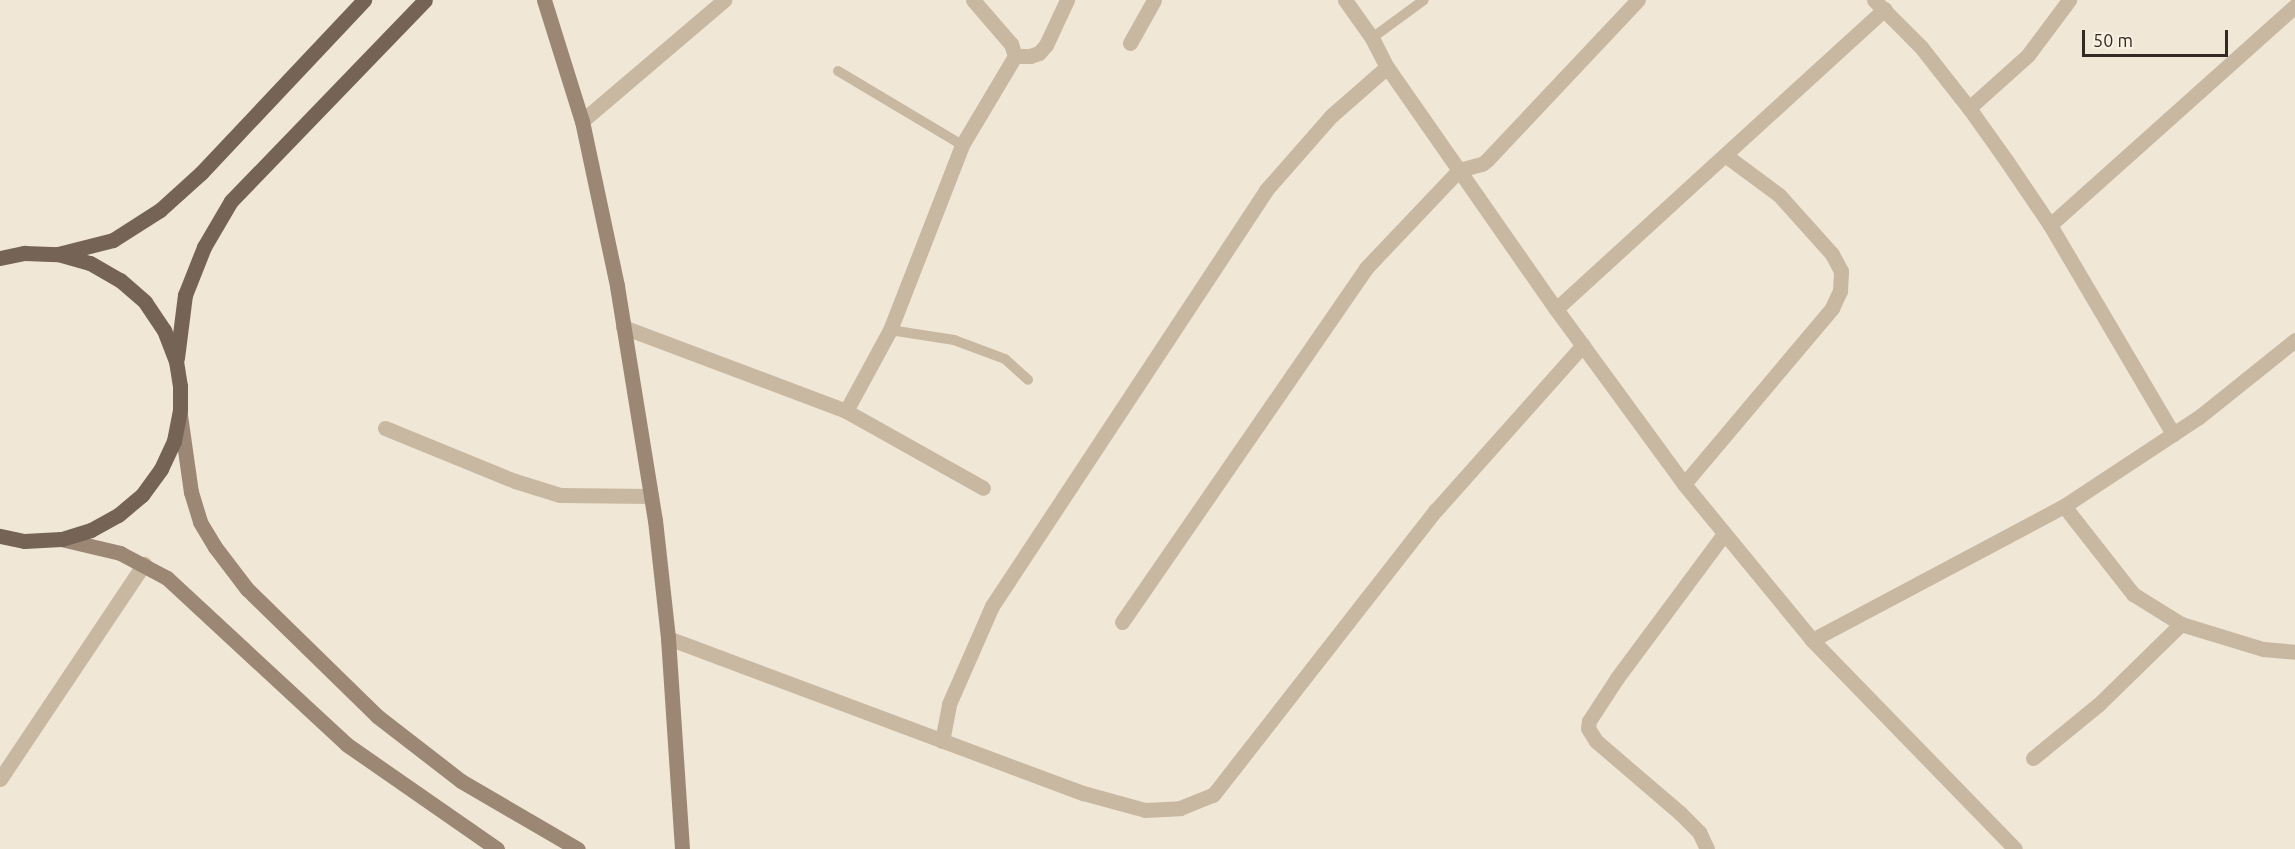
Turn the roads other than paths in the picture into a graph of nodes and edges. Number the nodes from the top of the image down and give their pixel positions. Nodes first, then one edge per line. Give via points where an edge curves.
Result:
1 (364, 0) edge
2 (424, 0) edge
3 (544, 0) edge
4 (724, 0) edge
5 (973, 0) edge
6 (1067, 0) edge
7 (1154, 0) edge
8 (1345, 0) edge
9 (1425, 0) edge
10 (1638, 0) edge
11 (2069, 0) edge
12 (1879, 5) edge
13 (2295, 6) edge
14 (1372, 38) junction
15 (1130, 43) dead end
16 (1015, 56) junction
17 (1387, 67) junction
18 (838, 71) dead end
19 (1969, 108) junction
20 (582, 122) junction
21 (962, 145) junction
22 (1725, 155) junction
23 (1459, 170) junction
24 (2050, 225) junction
25 (0, 250) edge
26 (24, 253) junction
27 (58, 254) junction
28 (0, 258) edge
29 (1556, 309) junction
30 (623, 327) junction
31 (890, 330) junction
32 (2294, 343) edge
33 (1583, 345) junction
34 (176, 362) junction
35 (1028, 380) dead end
36 (180, 410) junction
37 (846, 411) junction
38 (385, 428) dead end
39 (2174, 434) junction
40 (1684, 484) junction
41 (983, 488) dead end
42 (651, 496) junction
43 (2064, 506) junction
44 (1724, 534) junction
45 (0, 536) edge
46 (61, 539) junction
47 (24, 541) junction
48 (0, 546) edge
49 (144, 564) junction
50 (1122, 622) dead end
51 (2181, 624) junction
52 (668, 638) junction
53 (1812, 640) junction
54 (2295, 652) edge
55 (942, 741) junction
56 (2034, 758) dead end
57 (0, 779) edge
58 (497, 849) edge
59 (578, 849) edge
60 (682, 849) edge
61 (1707, 849) edge
62 (2015, 849) edge

1 - 27 main road via 201,173 160,210 113,240
2 - 34 main road via 231,201 204,247 185,295
3 - 20 main road
4 - 20 street
5 - 16 street via 1011,44
6 - 16 street via 1039,53
7 - 15 street
8 - 14 street
9 - 14 lane
10 - 23 street via 1487,160
11 - 19 street via 2028,55
12 - 19 street via 1921,47
12 - 22 street
13 - 24 street
14 - 17 street
16 - 21 street
17 - 23 street
17 - 55 street via 1331,116 1266,190 992,606 949,704
18 - 21 lane
19 - 24 street
20 - 30 main road
21 - 31 street
22 - 29 street
22 - 40 street via 1779,195 1832,254 1841,271 1840,291 1832,308
23 - 29 street
23 - 50 street via 1366,268
24 - 39 street
25 - 26 main road
26 - 27 main road
26 - 28 main road
27 - 34 main road via 90,263 137,295 164,330
29 - 33 street
30 - 37 street
30 - 42 main road
31 - 35 lane via 954,340 1005,359
31 - 37 street
32 - 39 street
33 - 40 street
33 - 55 street via 1436,510 1213,795 1180,808 1145,810 1083,793
34 - 36 main road
36 - 46 main road via 174,441 142,495 91,530
36 - 59 main road via 191,492 201,522 214,547 247,589 377,716 461,781
37 - 41 street
38 - 42 street via 515,481 560,495
39 - 43 street
40 - 44 street
42 - 52 main road
43 - 51 street via 2133,594
43 - 53 street
44 - 53 street
44 - 61 street via 1617,678 1588,728 1596,741 1699,832
45 - 47 main road
46 - 47 main road
46 - 49 main road via 120,553
47 - 48 main road
49 - 57 street
49 - 58 main road via 167,578 346,744
51 - 54 street via 2263,649
51 - 56 street via 2099,704
52 - 55 street
52 - 60 main road
53 - 62 street

